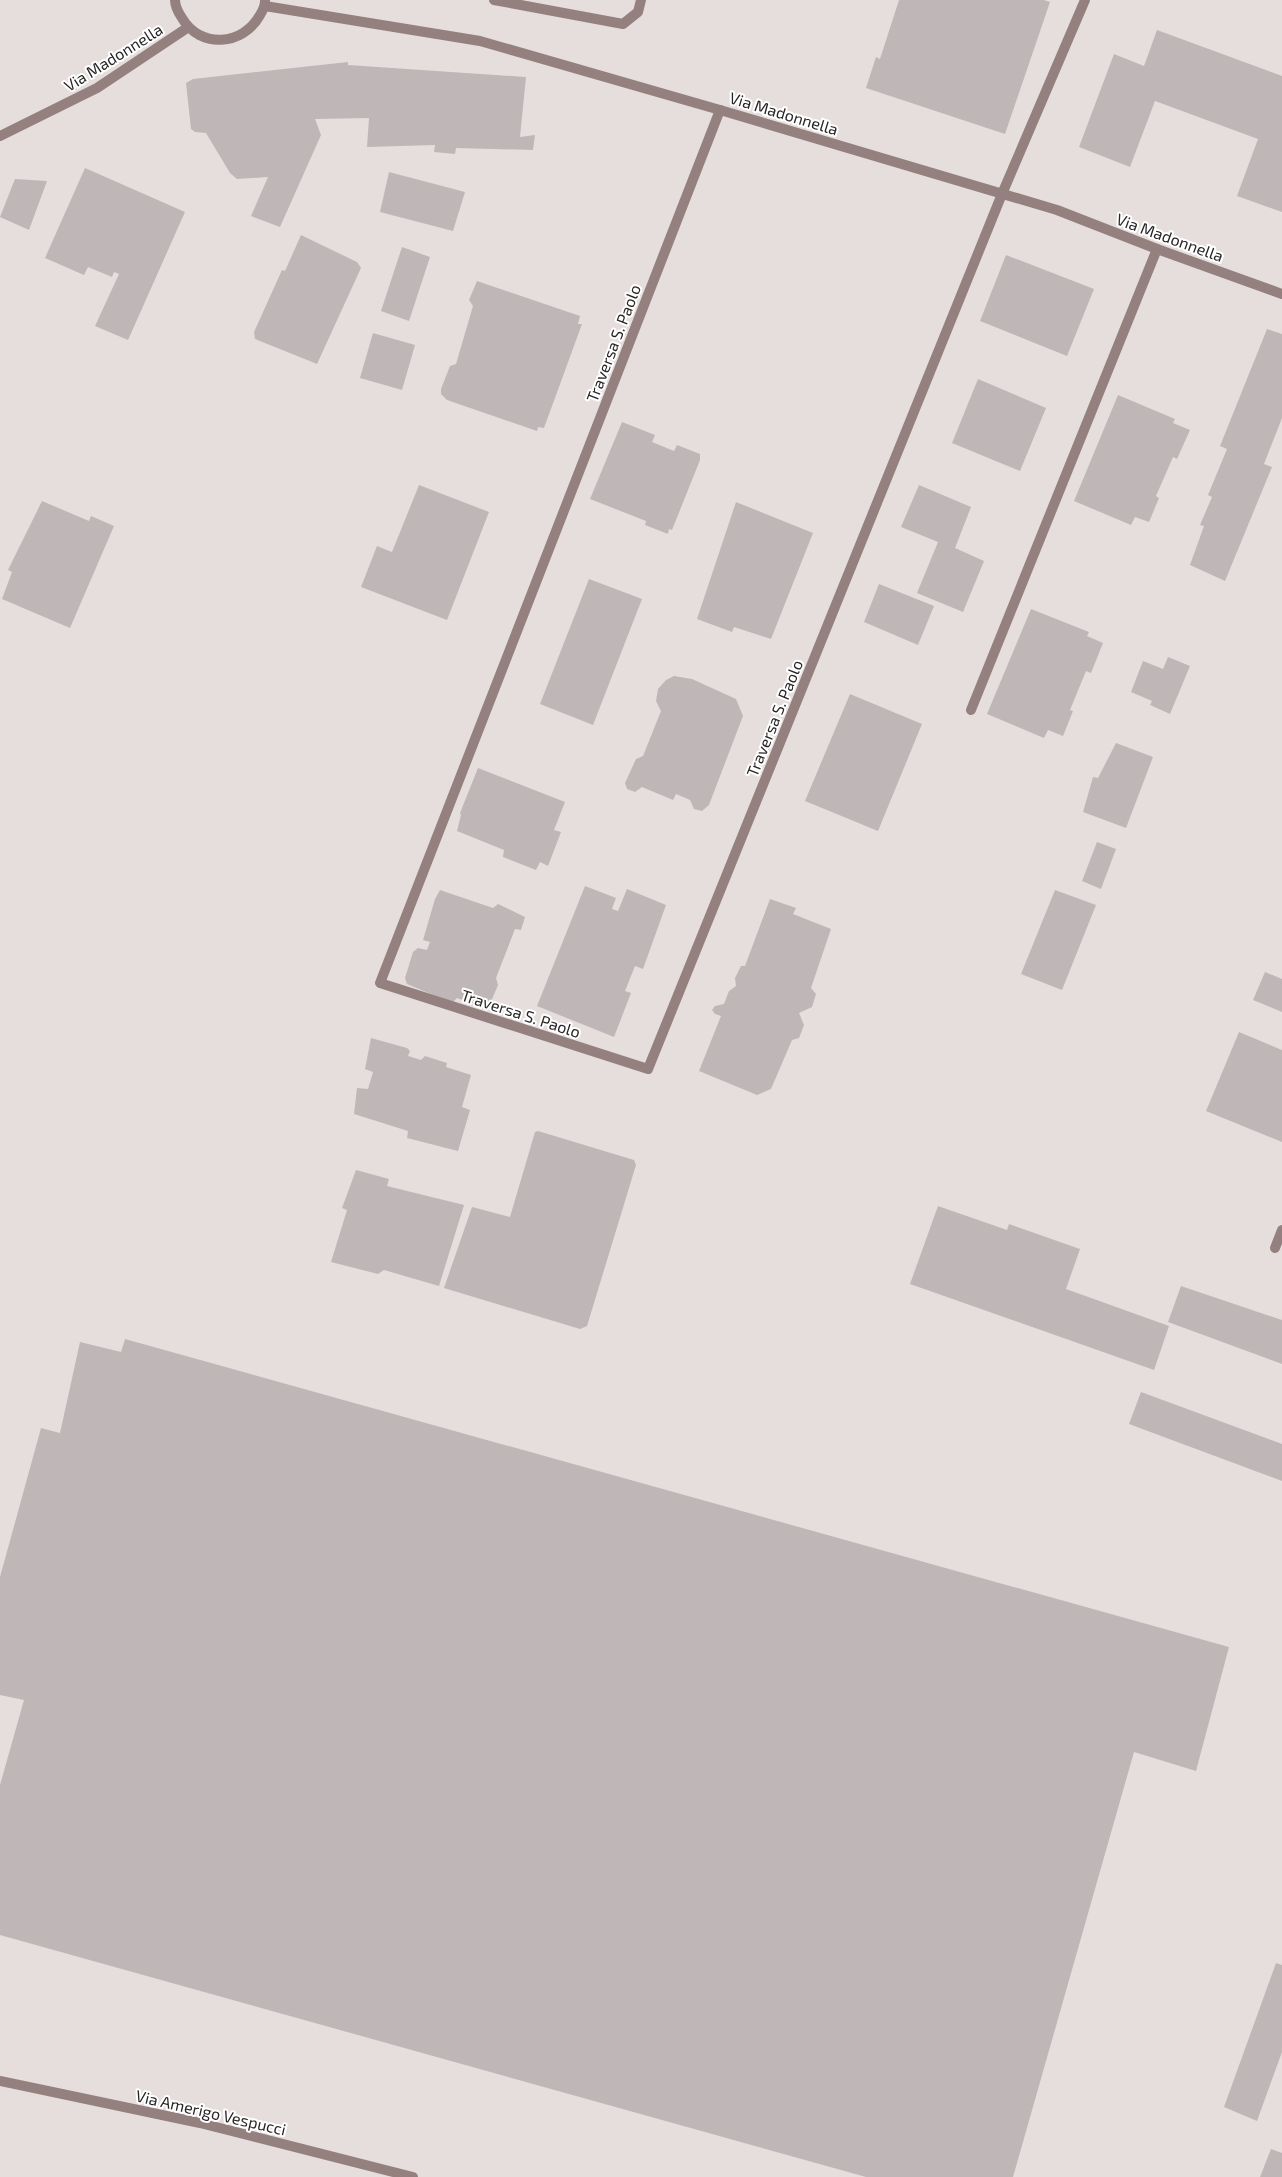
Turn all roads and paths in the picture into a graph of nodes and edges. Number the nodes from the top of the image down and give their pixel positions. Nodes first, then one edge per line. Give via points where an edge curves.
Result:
1 (175, 0) edge
2 (494, 0) edge
3 (641, 0) edge
4 (1085, 0) edge
5 (265, 3) edge
6 (188, 28) junction
7 (720, 110) junction
8 (0, 136) edge
9 (1002, 194) junction
10 (1157, 249) junction
11 (1282, 294) edge
12 (971, 710) dead end
13 (1282, 1230) edge
14 (1275, 1248) dead end
15 (0, 2081) edge
16 (414, 2177) edge

1 - 6 street
2 - 3 street via 623,24 638,12
4 - 9 street
5 - 6 street via 255,26 237,38 211,40
5 - 7 street, Via Madonnella via 480,41
6 - 8 street, Via Madonnella via 98,88
7 - 9 street, Via Madonnella
7 - 9 street, Traversa S. Paolo via 380,983 648,1069
9 - 10 street, Via Madonnella via 1057,210
10 - 11 street, Via Madonnella
10 - 12 street
13 - 14 street
15 - 16 street, Via Amerigo Vespucci via 200,2123

